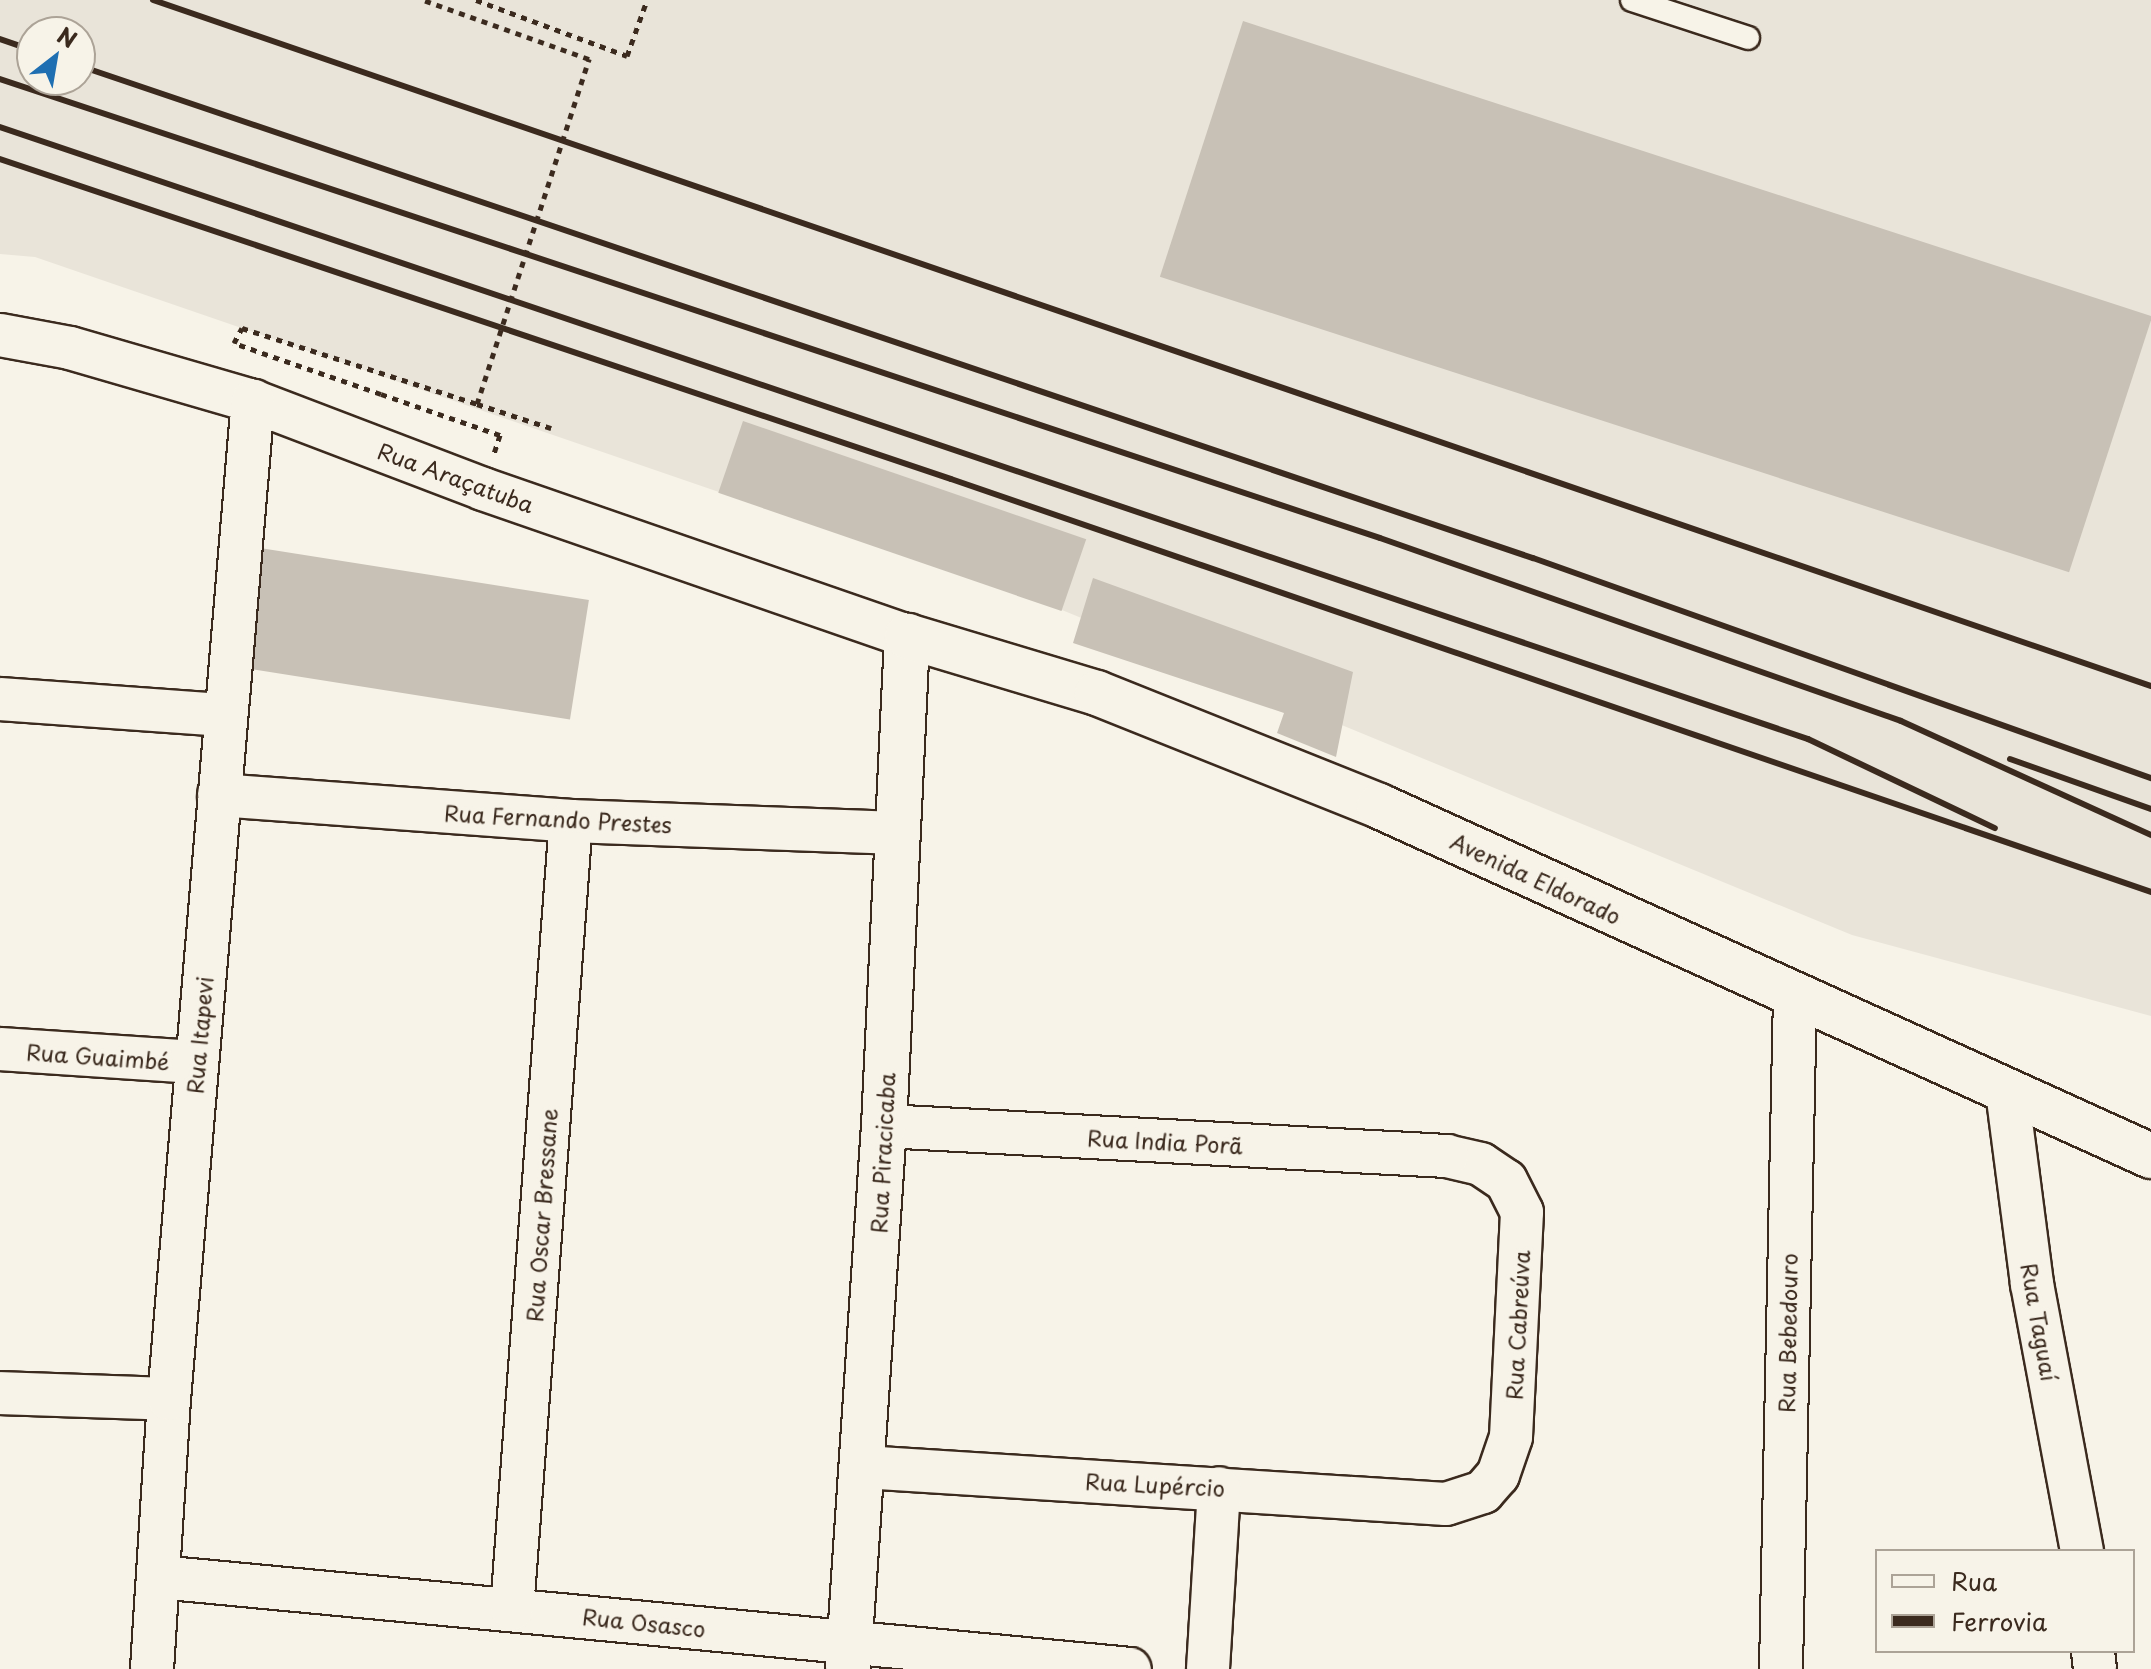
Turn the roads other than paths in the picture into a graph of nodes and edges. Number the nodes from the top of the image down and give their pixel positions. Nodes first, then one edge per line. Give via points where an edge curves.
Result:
1 (1632, 0) edge
2 (1748, 38) dead end
3 (0, 335) edge
4 (253, 401) junction
5 (907, 636) junction
6 (0, 699) edge
7 (224, 715) junction
8 (219, 795) junction
9 (571, 821) junction
10 (898, 833) junction
11 (1795, 997) junction
12 (0, 1049) edge
13 (197, 1062) junction
14 (2007, 1091) junction
15 (884, 1126) junction
16 (1447, 1156) joint
17 (2151, 1156) edge
18 (0, 1393) edge
19 (169, 1399) junction
20 (863, 1467) junction
21 (1219, 1488) junction
22 (1446, 1504) joint
23 (2082, 1549) edge
24 (159, 1577) junction
25 (512, 1609) junction
26 (849, 1656) edge
27 (143, 1663) edge
28 (1130, 1669) edge
29 (1208, 1669) edge
30 (1781, 1669) edge

1 - 2 lane
3 - 4 street, Rua Araçatuba via 70,348
4 - 5 street, Rua Araçatuba via 483,489
4 - 7 street, Rua Itapevi
5 - 10 street, Rua Piracicaba
5 - 11 street, Avenida Eldorado via 1097,693 1365,801
6 - 7 street
7 - 8 street, Rua Itapevi
8 - 9 street, Rua Fernando Prestes
8 - 13 street, Rua Itapevi
9 - 10 street, Rua Fernando Prestes
9 - 25 street, Rua Oscar Bressane
10 - 15 street, Rua Piracicaba
11 - 14 street, Avenida Eldorado
11 - 30 street, Rua Bebedouro
12 - 13 street, Rua Guaimbé
13 - 19 street, Rua Itapevi
14 - 17 street, Avenida Eldorado
14 - 23 street, Rua Taguaí via 2032,1284
15 - 16 street, Rua India Porã
15 - 20 street, Rua Piracicaba
16 - 22 street, Rua Cabreúva via 1481,1164 1506,1181 1522,1212 1511,1437 1498,1475 1483,1492
18 - 19 street
19 - 24 street, Rua Itapevi
20 - 21 street, Rua Lupércio
20 - 26 street, Rua Piracicaba
21 - 22 street, Rua Lupércio
21 - 29 street
24 - 25 street, Rua Osasco
24 - 27 street, Rua Itapevi
25 - 26 street, Rua Osasco
26 - 28 street, Rua Osasco

